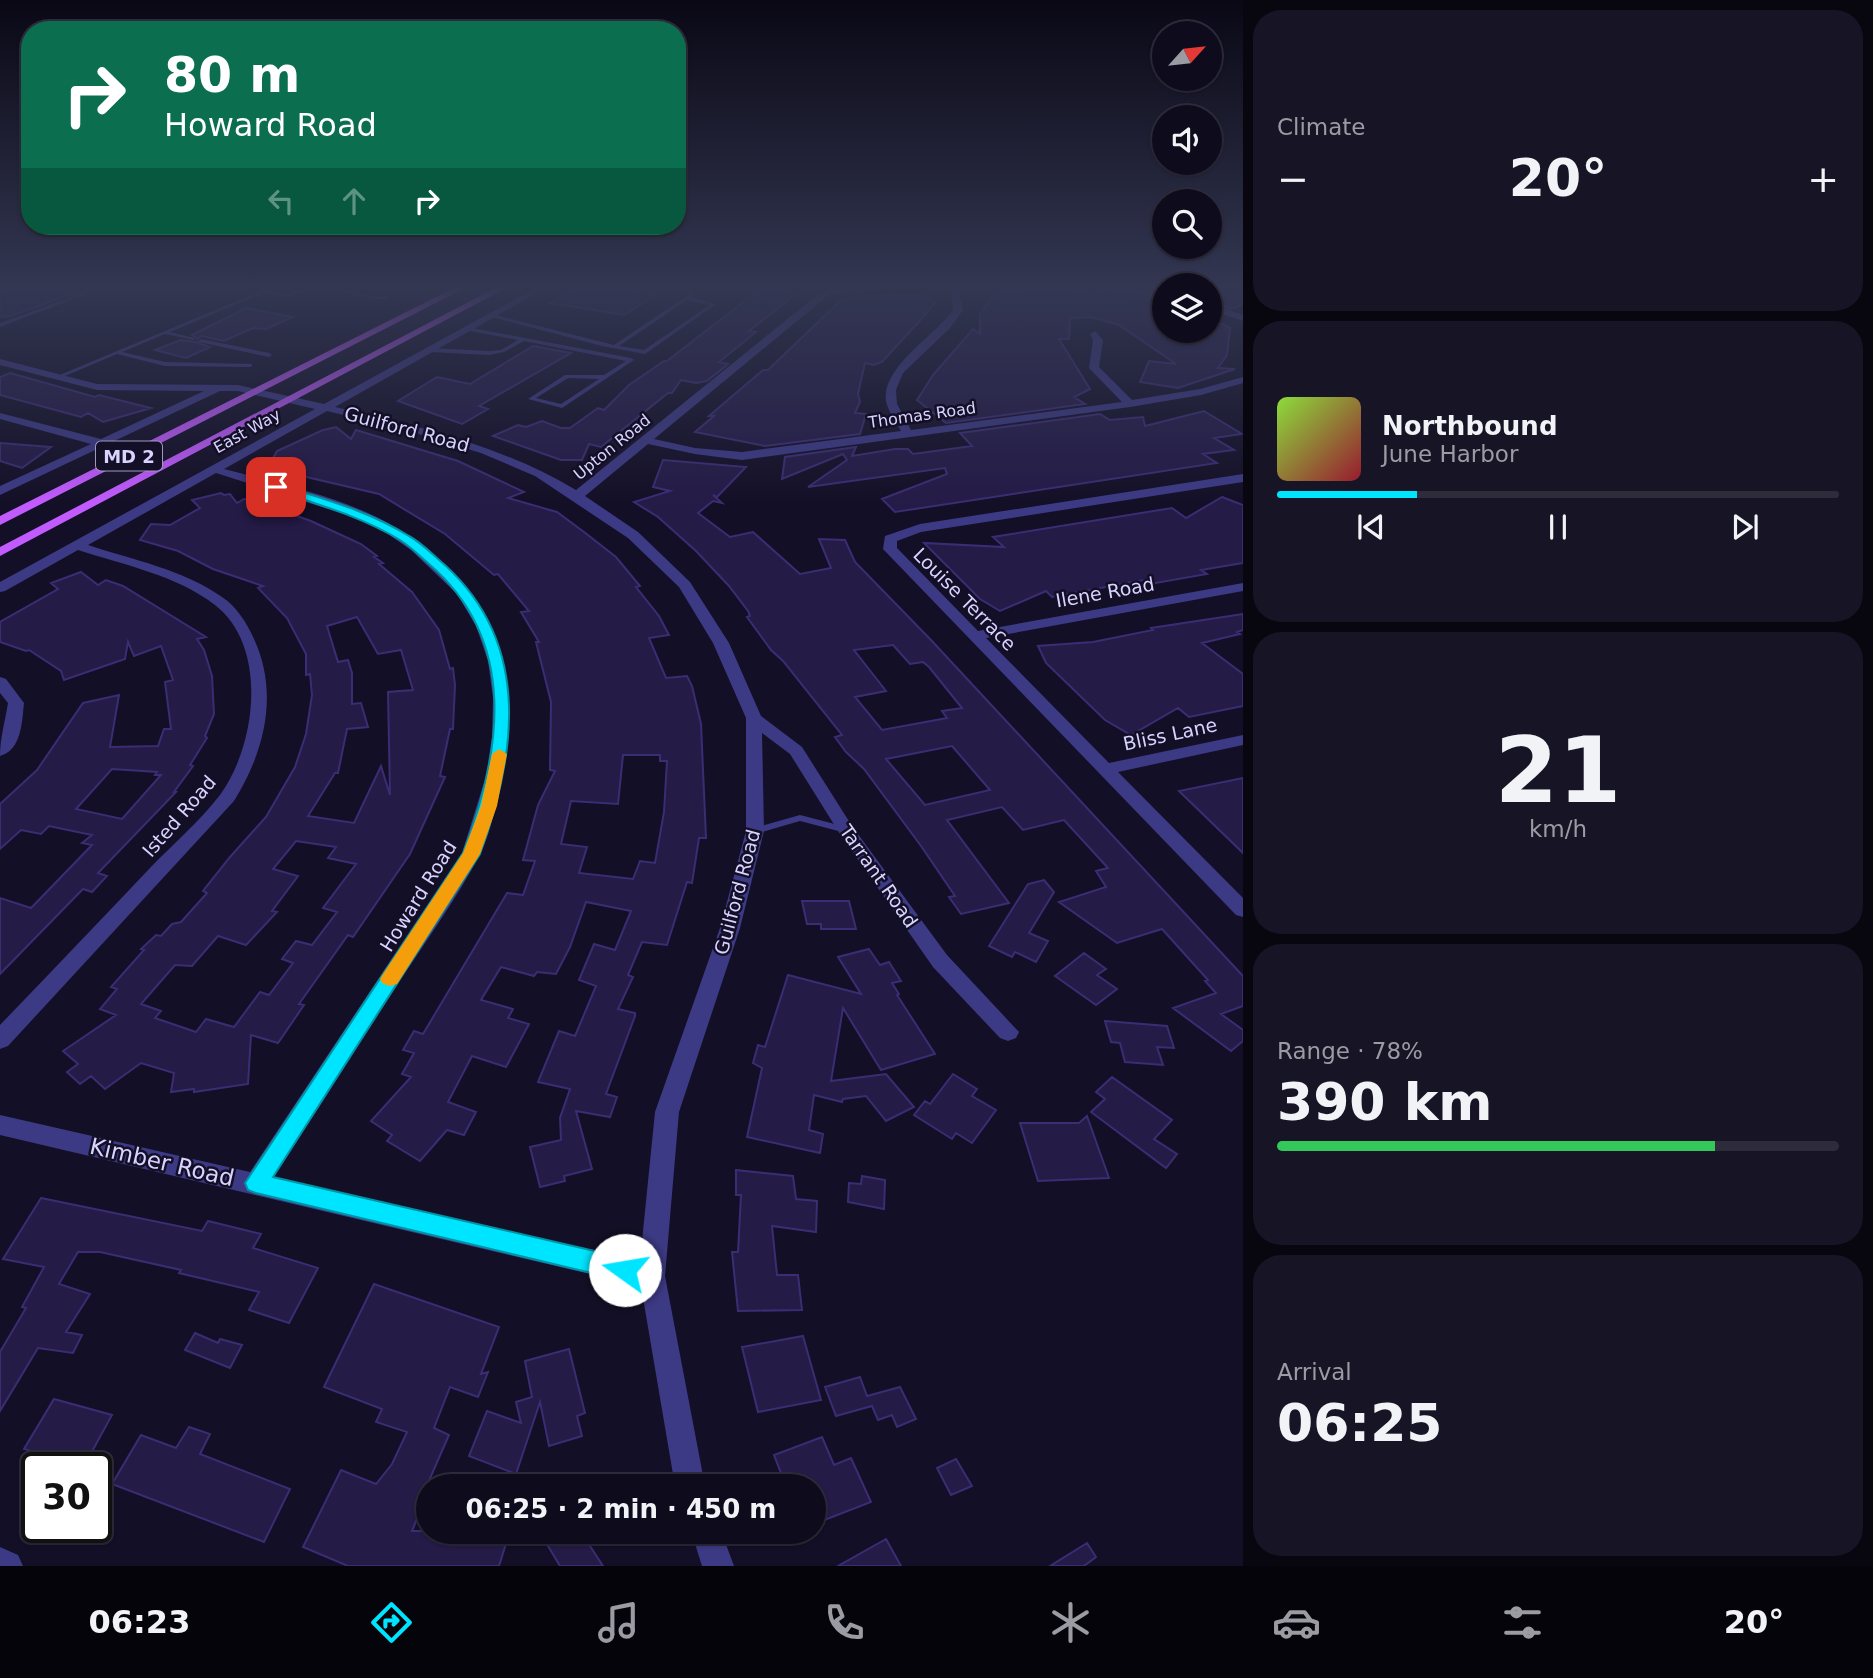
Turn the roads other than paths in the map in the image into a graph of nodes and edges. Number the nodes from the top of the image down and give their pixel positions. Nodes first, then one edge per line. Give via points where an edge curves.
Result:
1 (105, 358) edge
2 (139, 358) edge
3 (324, 358) edge
4 (368, 358) edge
5 (414, 358) edge
6 (621, 358) edge
7 (745, 358) edge
8 (913, 358) edge
9 (1095, 358) edge
10 (0, 362) edge
11 (250, 365) dead end
12 (58, 377) junction
13 (606, 377) junction
14 (1243, 380) edge
15 (219, 387) junction
16 (257, 392) junction
17 (290, 399) junction
18 (1130, 404) junction
19 (326, 407) junction
20 (0, 416) edge
21 (907, 433) junction
22 (645, 440) junction
23 (102, 443) junction
24 (213, 469) junction
25 (1243, 478) edge
26 (1226, 481) junction
27 (1243, 490) edge
28 (0, 491) edge
29 (577, 496) junction
30 (0, 520) edge
31 (78, 546) junction
32 (0, 552) edge
33 (1243, 586) edge
34 (0, 587) edge
35 (974, 636) junction
36 (0, 682) edge
37 (754, 718) junction
38 (1243, 740) edge
39 (0, 751) edge
40 (1106, 769) junction
41 (846, 830) junction
42 (755, 831) junction
43 (1243, 910) edge
44 (1008, 1032) dead end
45 (0, 1040) edge
46 (0, 1125) edge
47 (256, 1183) junction
48 (652, 1276) junction
49 (688, 1474) edge
50 (710, 1544) edge
51 (0, 1563) edge
52 (8, 1566) edge
53 (718, 1566) edge

1 - 12 lane
2 - 11 lane via 165,364
3 - 16 main road, MD 2
4 - 17 main road, MD 2
5 - 19 street, East Way
6 - 13 lane via 631,360
7 - 22 street, Upton Road
8 - 21 street via 898,372 891,390 892,404
9 - 18 street via 1094,368
10 - 12 street, Guilford Road
12 - 15 street, Guilford Road via 97,387
13 - 13 lane via 567,376 531,399 562,406
14 - 18 street, Thomas Road
15 - 16 street, Guilford Road
15 - 23 street
16 - 17 street, Guilford Road
16 - 30 main road, MD 2
17 - 19 street, Guilford Road
17 - 32 main road, MD 2
18 - 21 street, Thomas Road
19 - 24 street, East Way
19 - 29 street, Guilford Road via 485,451 539,473
20 - 23 street
21 - 22 street, Thomas Road via 743,456
22 - 29 street, Upton Road
23 - 28 street
24 - 31 street, East Way
24 - 47 street, Howard Road via 362,516 407,539 453,579 482,618 496,655 503,709 489,806 471,854
25 - 26 street, Louise Terrace
26 - 27 street
26 - 35 street, Louise Terrace via 920,528 890,539 890,549
29 - 37 street, Guilford Road via 632,535 685,585 721,643
31 - 34 street, East Way
31 - 45 street, Isted Road via 188,584 220,602 257,656 261,712 248,757 228,797
33 - 35 street, Ilene Road
35 - 40 street, Louise Terrace
36 - 39 street via 16,703 12,736
37 - 41 street, Tarrant Road via 796,751
37 - 42 street, Guilford Road
38 - 40 street, Bliss Lane
40 - 43 street, Louise Terrace
41 - 42 lane via 800,818
41 - 44 street, Tarrant Road via 940,961
42 - 48 street, Guilford Road via 730,928 667,1112
46 - 47 street, Kimber Road
47 - 48 street, Kimber Road
48 - 49 street, Guilford Road
50 - 53 street
51 - 52 street

